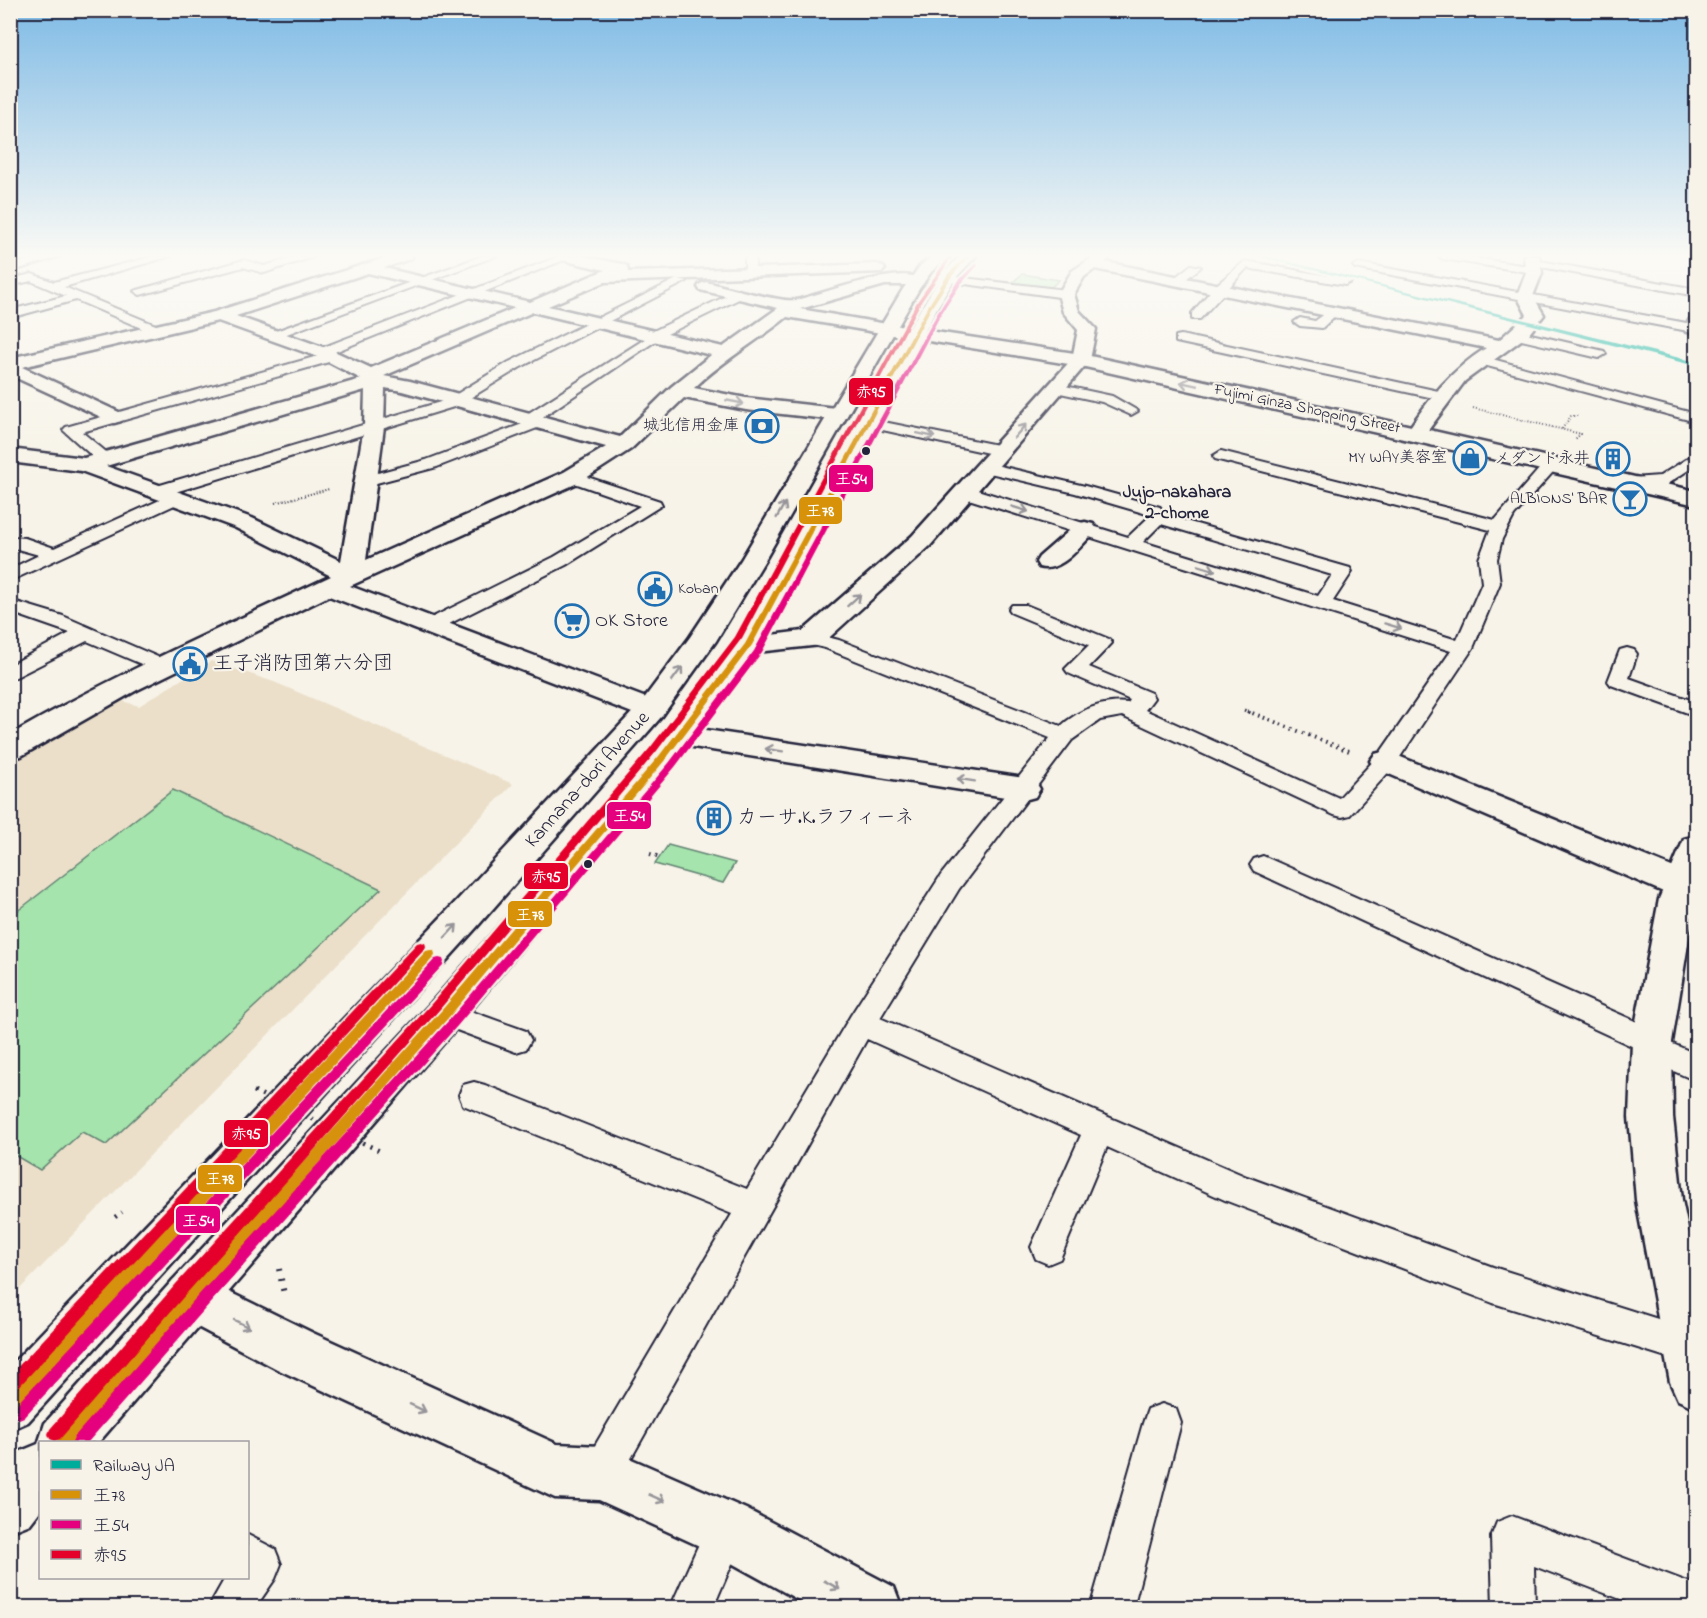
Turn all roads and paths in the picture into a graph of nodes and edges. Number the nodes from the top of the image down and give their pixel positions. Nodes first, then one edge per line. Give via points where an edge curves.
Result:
1 (157, 332) edge
2 (261, 332) edge
3 (281, 332) edge
4 (383, 332) edge
5 (476, 332) edge
6 (583, 332) edge
7 (637, 332) edge
8 (665, 332) edge
9 (757, 332) edge
10 (901, 332) joint
11 (1087, 332) edge
12 (1430, 332) edge
13 (1522, 332) edge
14 (1518, 334) junction
15 (271, 335) junction
16 (656, 336) junction
17 (1181, 339) dead end
18 (1502, 346) junction
19 (727, 353) junction
20 (1599, 354) dead end
21 (326, 355) junction
22 (1081, 360) junction
23 (1482, 360) junction
24 (10, 366) edge
25 (373, 378) junction
26 (1056, 388) junction
27 (678, 391) junction
28 (1442, 398) junction
29 (457, 400) junction
30 (1131, 411) dead end
31 (1584, 416) dead end
32 (114, 417) junction
33 (853, 418) junction
34 (1696, 418) edge
35 (535, 421) junction
36 (374, 427) junction
37 (1562, 429) junction
38 (1416, 433) junction
39 (1573, 441) dead end
40 (624, 445) junction
41 (10, 455) edge
42 (1221, 456) dead end
43 (1696, 458) edge
44 (995, 459) junction
45 (95, 462) junction
46 (1552, 464) junction
47 (572, 477) junction
48 (365, 481) junction
49 (1632, 483) junction
50 (965, 492) junction
51 (165, 496) junction
52 (1696, 498) edge
53 (1158, 518) junction
54 (232, 519) junction
55 (1500, 526) junction
56 (1085, 530) junction
57 (10, 542) edge
58 (1131, 544) junction
59 (55, 555) junction
60 (1048, 562) dead end
61 (10, 576) edge
62 (339, 582) junction
63 (1322, 604) junction
64 (10, 606) edge
65 (1019, 609) dead end
66 (430, 626) junction
67 (86, 633) junction
68 (811, 639) junction
69 (748, 645) junction
70 (1463, 648) junction
71 (1627, 654) dead end
72 (160, 665) junction
73 (10, 674) edge
74 (1696, 708) edge
75 (651, 710) junction
76 (1244, 710) dead end
77 (1132, 712) junction
78 (1064, 735) junction
79 (679, 736) junction
80 (10, 749) edge
81 (1384, 763) junction
82 (1024, 789) junction
83 (650, 854) dead end
84 (660, 857) dead end
85 (1263, 865) dead end
86 (1687, 893) edge
87 (446, 1014) junction
88 (861, 1023) junction
89 (516, 1040) dead end
90 (1652, 1045) junction
91 (1696, 1068) edge
92 (254, 1091) dead end
93 (474, 1095) dead end
94 (1100, 1127) junction
95 (380, 1151) dead end
96 (754, 1207) junction
97 (1048, 1247) dead end
98 (190, 1298) junction
99 (1693, 1364) edge
100 (10, 1404) edge
101 (1162, 1423) dead end
102 (68, 1441) edge
103 (39, 1473) edge
104 (601, 1473) junction
105 (10, 1504) edge
106 (726, 1529) junction
107 (249, 1557) edge
108 (1696, 1606) edge
109 (230, 1608) edge
110 (691, 1608) edge
111 (873, 1608) edge
112 (1112, 1608) edge
113 (1514, 1608) edge

1 - 24 street
2 - 15 street
3 - 15 lane
4 - 21 lane
5 - 25 street
6 - 29 lane via 514,365
7 - 16 street
8 - 16 lane
9 - 19 street
10 - 22 street, Fujimi Ginza Shopping Street
10 - 33 street, Kannana-dori Avenue
11 - 22 street
12 - 18 street
13 - 14 street
14 - 18 street
14 - 20 lane
15 - 21 street
16 - 19 street
16 - 35 lane via 585,380
17 - 28 lane
18 - 23 street
19 - 27 street
21 - 25 street
21 - 32 lane
22 - 26 street
38 -> 22 street, Fujimi Ginza Shopping Street
23 - 28 street via 1467,370
23 - 34 lane
24 - 32 street
25 - 29 street
25 - 36 street
25 - 45 street
26 - 30 lane via 1107,399
44 -> 26 street
27 -> 33 street
27 - 40 street
28 - 37 path
28 - 38 street
29 - 35 street
29 - 36 lane
31 - 37 path via 1571,416
32 - 45 lane via 71,429
33 -> 44 lane
33 - 69 street, Kannana-dori Avenue
75 -> 33 street, Kannana-dori Avenue
35 - 40 street
35 - 48 lane via 453,457
36 - 48 street
36 - 51 lane
37 - 39 path via 1581,434
38 - 46 street, Fujimi Ginza Shopping Street
40 - 47 street
41 - 45 street
42 - 55 lane
43 - 49 lane via 1664,481
44 - 50 street
44 - 53 lane via 1143,507 1154,511
45 - 51 street
46 - 49 street, Fujimi Ginza Shopping Street
46 - 55 lane
47 - 62 street
47 - 66 lane via 654,505 560,561
48 - 54 path via 297,496
48 - 62 street via 357,553
49 - 52 street, Fujimi Ginza Shopping Street
50 -> 56 lane
68 -> 50 street via 921,541
51 - 54 street
51 - 59 lane
53 - 58 lane
53 - 63 lane via 1343,572
54 - 62 street via 276,537 313,559
55 - 70 lane via 1488,559 1491,583
56 - 58 lane
56 - 60 street
57 - 59 lane
58 -> 63 lane
59 - 61 lane
62 - 66 street
62 - 72 street
63 -> 70 lane
64 - 67 lane
65 - 77 lane via 1102,643 1075,669 1143,698
66 - 75 street
67 - 72 lane
67 - 73 lane
68 - 69 street
68 - 78 lane
69 - 79 street, Kannana-dori Avenue
70 - 81 lane
71 - 74 lane via 1618,681
72 - 80 street via 82,705
100 -> 75 street, Kannana-dori Avenue via 463,918
76 - 81 path
77 - 78 lane via 1105,710 1085,716
77 - 81 lane via 1342,809
78 - 82 lane
82 -> 79 street
79 - 87 street, Kannana-dori Avenue
81 - 86 street
82 - 88 lane via 950,882
83 - 84 path
85 - 90 lane
86 - 90 street
87 - 89 lane
87 - 98 street, Kannana-dori Avenue
88 - 94 lane
88 - 96 lane
90 - 91 lane
90 - 99 street via 1651,1117 1659,1200
92 - 95 path, bridge
93 - 96 lane
94 - 97 lane
94 - 99 lane via 1239,1190
96 - 104 lane
98 - 102 street, Kannana-dori Avenue
98 -> 104 street via 555,1471
101 - 112 lane
103 - 105 street, Kannana-dori Avenue
104 -> 106 street
106 - 110 lane
106 -> 111 street
107 - 109 lane via 260,1564
108 - 113 lane via 1512,1537

